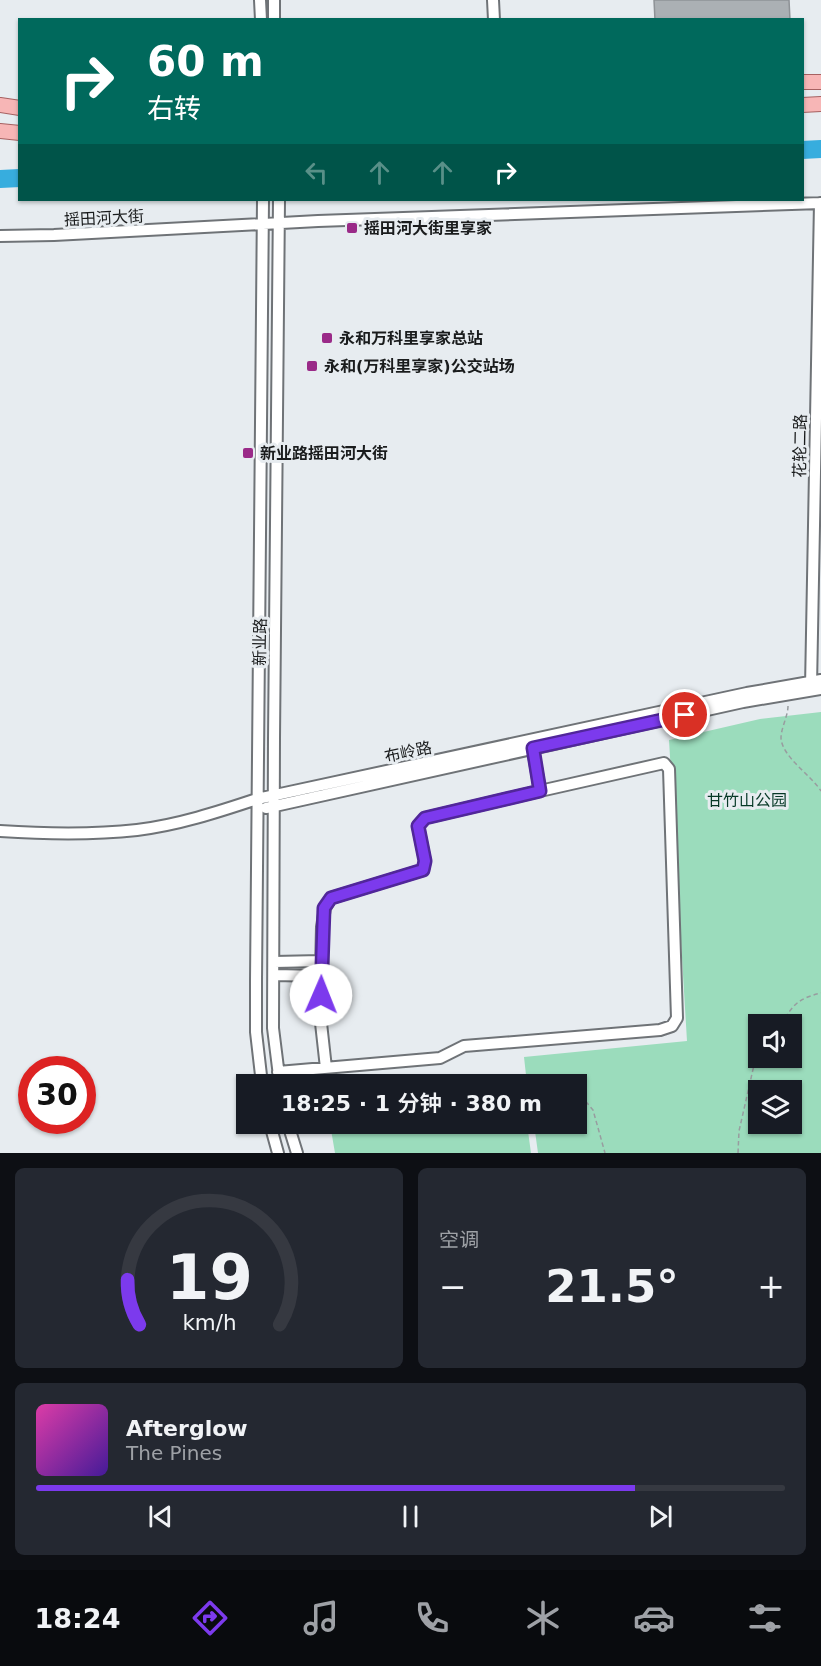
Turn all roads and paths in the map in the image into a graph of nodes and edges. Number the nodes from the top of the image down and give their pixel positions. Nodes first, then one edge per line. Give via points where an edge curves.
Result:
1 (260, 0) edge
2 (274, 0) edge
3 (493, 0) edge
4 (261, 18) edge
5 (274, 18) edge
6 (494, 18) edge
7 (804, 82) edge
8 (821, 82) edge
9 (821, 104) edge
10 (0, 105) edge
11 (804, 105) edge
12 (18, 108) edge
13 (0, 131) edge
14 (18, 133) edge
15 (263, 201) edge
16 (279, 201) edge
17 (821, 203) edge
18 (279, 219) junction
19 (263, 221) junction
20 (0, 236) edge
21 (816, 685) edge
22 (787, 694) junction
23 (533, 748) junction
24 (540, 791) junction
25 (821, 791) edge
26 (273, 801) junction
27 (257, 804) junction
28 (0, 831) edge
29 (274, 962) junction
30 (321, 962) junction
31 (274, 975) junction
32 (321, 976) junction
33 (821, 993) edge
34 (787, 1014) edge
35 (326, 1068) junction
36 (753, 1068) edge
37 (278, 1072) joint
38 (261, 1074) edge
39 (587, 1103) edge
40 (273, 1134) edge
41 (291, 1134) edge
42 (278, 1153) edge
43 (297, 1153) edge
44 (605, 1153) edge
45 (738, 1153) edge

1 - 4 street
2 - 5 street
3 - 6 street
7 - 8 main road
9 - 11 main road
10 - 12 main road
13 - 14 main road
15 - 19 street, 新业路
16 - 18 street, 新业路
17 - 18 street, 摇田河大街
17 - 21 street, 花轮二路
18 - 19 street, 摇田河大街
18 - 26 street, 新业路
19 - 20 street, 摇田河大街 via 54,236
19 - 27 street, 新业路
21 - 22 street, 布岭路
21 - 26 street, 布岭路 via 736,696
22 - 23 street, 布岭路
22 - 25 path via 788,716 781,738 786,753
23 - 24 street
23 - 26 street, 布岭路
24 - 30 street via 425,818 418,826 425,861 423,870 331,898 324,908
24 - 35 street via 664,763 669,769 677,1018 672,1026 464,1046 440,1058
26 - 27 street, 布岭路
26 - 29 street, 新业路
27 - 28 street, 布岭路 via 139,830 87,834
27 - 38 street, 新业路 via 256,1032
29 - 30 street
29 - 31 street, 新业路
30 - 32 street
31 - 32 street
31 - 37 street, 新业路 via 273,1028
32 - 35 street via 320,1014
33 - 34 path via 804,997
35 - 37 street
36 - 45 path
39 - 44 path via 593,1110
40 - 42 street
41 - 43 street

